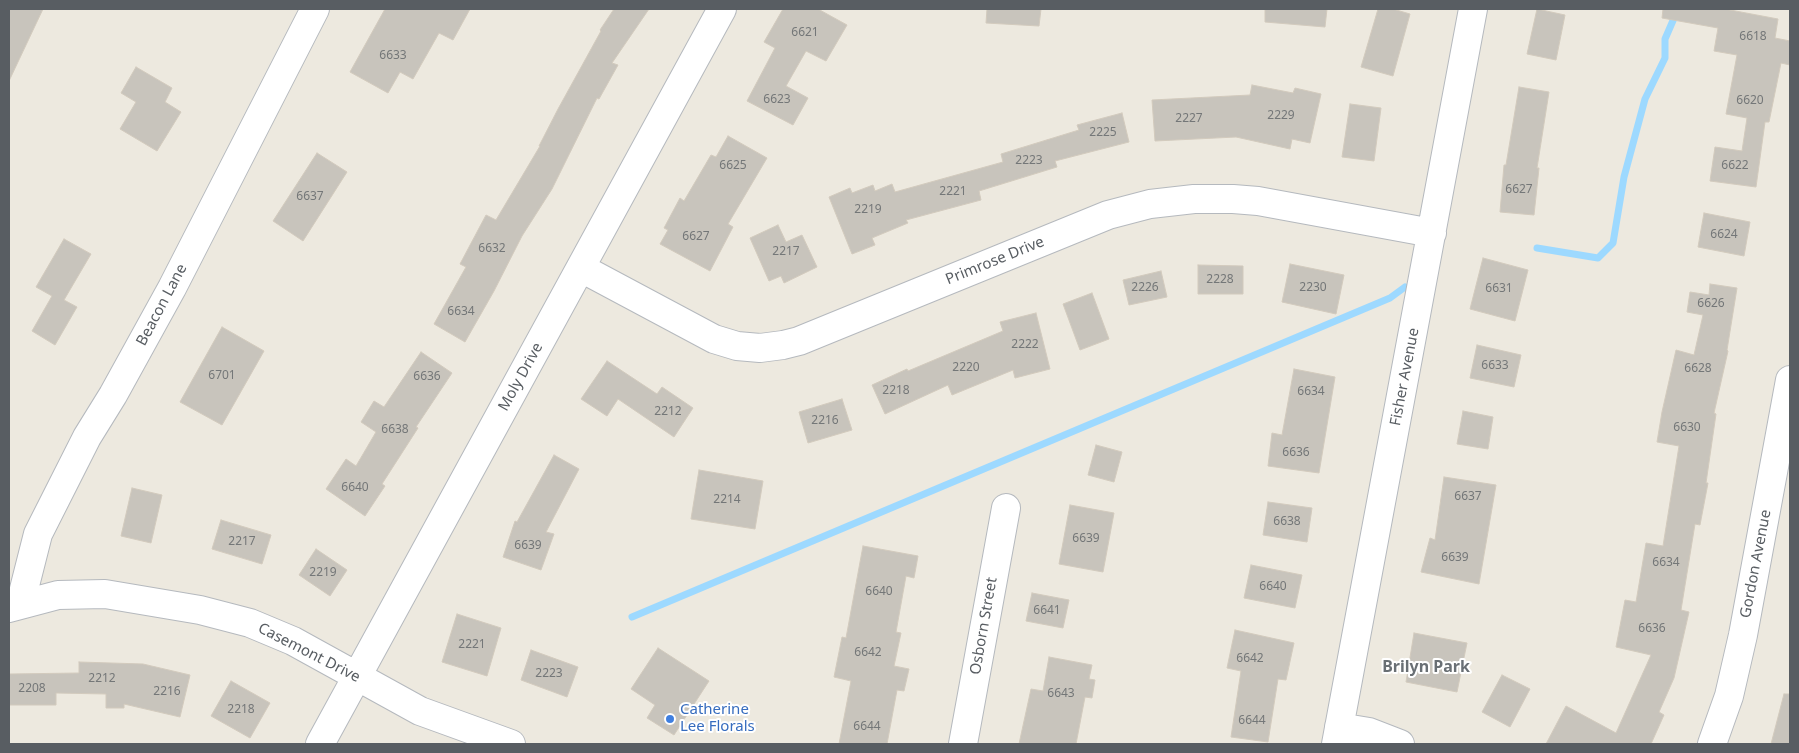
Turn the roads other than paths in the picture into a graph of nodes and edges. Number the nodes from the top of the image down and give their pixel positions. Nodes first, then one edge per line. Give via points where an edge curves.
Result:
1 (316, 9) edge
2 (722, 9) edge
3 (1472, 9) edge
4 (1432, 233) junction
5 (581, 268) junction
6 (1790, 380) edge
7 (1006, 508) dead end
8 (14, 607) edge
9 (356, 676) junction
10 (1337, 736) edge
11 (320, 744) edge
12 (511, 744) edge
13 (963, 744) edge
14 (1400, 744) edge
15 (1712, 744) edge

1 - 8 street, Beacon Lane via 172,288 87,437 42,526
2 - 5 street, Moly Drive
3 - 4 street, Fisher Avenue
4 - 5 street, Primrose Drive via 1258,201 1194,199 1150,204 1108,215 799,341 760,348 714,340
4 - 10 street, Fisher Avenue
5 - 9 street, Moly Drive
6 - 15 street, Gordon Avenue via 1743,635 1729,696
7 - 13 street, Osborn Street
8 - 9 street, Casemont Drive via 58,595 105,594 200,610 250,623 293,641
9 - 11 street, Moly Drive
9 - 12 street, Casemont Drive via 420,711
10 - 14 street via 1369,732

